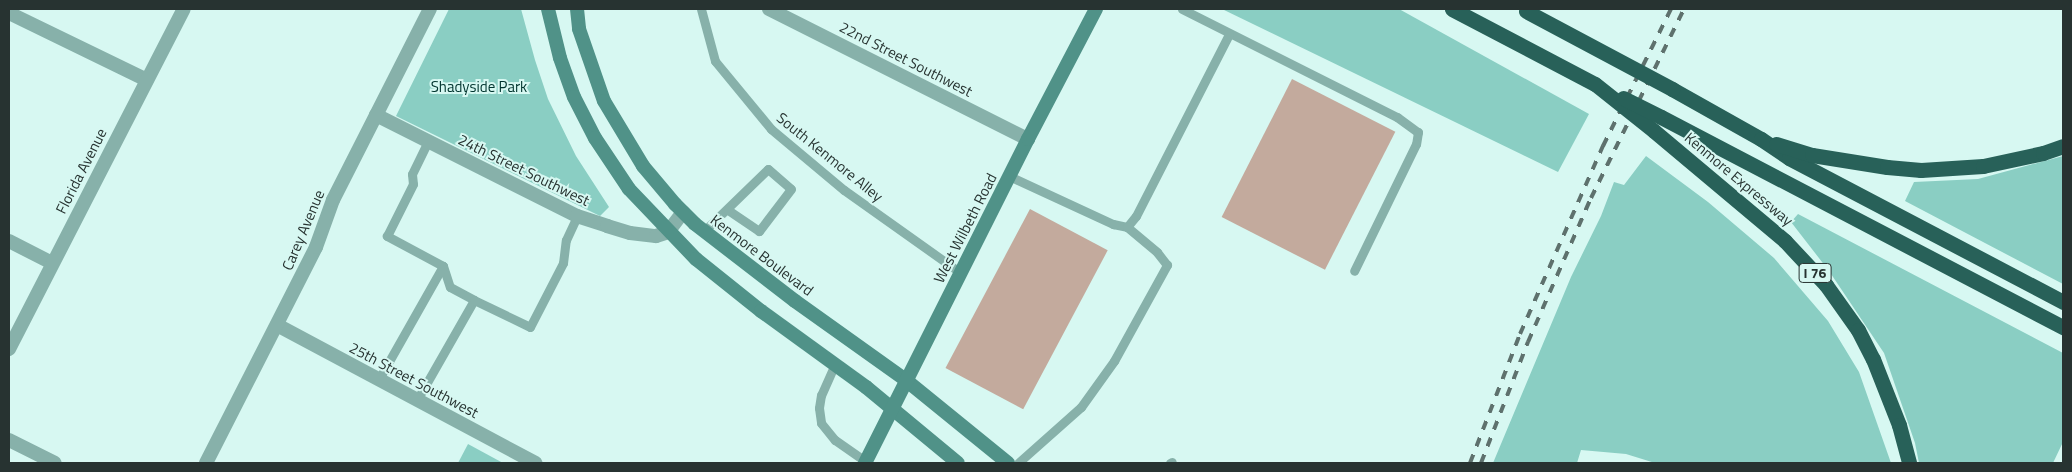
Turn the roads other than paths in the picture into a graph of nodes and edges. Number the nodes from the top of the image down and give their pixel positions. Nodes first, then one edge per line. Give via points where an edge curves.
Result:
1 (184, 9) edge
2 (430, 9) edge
3 (548, 9) edge
4 (577, 9) edge
5 (701, 9) edge
6 (769, 9) edge
7 (1096, 9) edge
8 (1182, 9) edge
9 (1452, 9) edge
10 (1524, 10) edge
11 (9, 13) edge
12 (1229, 34) junction
13 (146, 80) junction
14 (1595, 84) junction
15 (376, 115) junction
16 (1028, 139) junction
17 (1762, 139) junction
18 (428, 141) junction
19 (2063, 146) edge
20 (1009, 176) junction
21 (728, 210) junction
22 (683, 212) junction
23 (577, 216) junction
24 (1126, 227) junction
25 (704, 231) junction
26 (668, 232) junction
27 (9, 241) edge
28 (52, 263) junction
29 (443, 266) junction
30 (1354, 271) dead end
31 (961, 273) junction
32 (474, 300) junction
33 (2063, 302) edge
34 (278, 325) junction
35 (2063, 327) edge
36 (9, 349) edge
37 (835, 364) junction
38 (379, 379) junction
39 (907, 381) junction
40 (417, 400) junction
41 (892, 410) junction
42 (9, 440) edge
43 (55, 463) edge
44 (206, 463) edge
45 (535, 463) edge
46 (865, 463) edge
47 (958, 463) edge
48 (1008, 463) edge
49 (1018, 463) edge
50 (1909, 463) edge

1 - 13 street, Florida Avenue
2 - 15 street, Carey Avenue
3 - 26 main road via 574,97 595,138 629,189
4 - 22 main road, Kenmore Boulevard via 579,29 604,101 643,166
5 - 31 lane, South Kenmore Alley via 715,61 771,129 844,190
6 - 16 street, 22nd Street Southwest
7 - 16 main road, West Wilbeth Road
8 - 12 lane
9 - 14 highway, Kenmore Expressway / I 76
10 - 17 highway, bridge
11 - 13 street
12 - 24 lane via 1136,216
12 - 30 lane via 1397,117 1418,132 1416,144
13 - 28 street, Florida Avenue
14 - 35 highway, bridge
14 - 50 highway, Kenmore Expressway / I 76, bridge via 1785,241 1826,285 1858,330 1873,359 1899,425
15 - 18 street, 24th Street Southwest
15 - 34 street, Carey Avenue via 333,200 316,247
16 - 20 main road, West Wilbeth Road
17 - 19 highway via 1812,155 1921,170 1983,166
17 - 33 highway via 1789,158
18 - 23 street, 24th Street Southwest
18 - 29 lane via 412,174 413,184 387,236
20 - 24 lane
20 - 31 main road, West Wilbeth Road
21 - 21 lane via 768,169 790,189 759,231
21 - 25 lane
22 - 25 main road, Kenmore Boulevard
22 - 26 street
23 - 26 street, 24th Street Southwest via 630,233 656,236
23 - 32 lane via 566,240 563,263 530,326
24 - 49 lane via 1157,252 1167,265 1114,360 1081,407
25 - 39 main road, Kenmore Boulevard
26 - 37 main road via 696,259
27 - 28 street
28 - 36 street, Florida Avenue
29 - 32 lane via 450,287
29 - 38 lane
31 - 39 main road, West Wilbeth Road
32 - 40 lane
34 - 38 street, 25th Street Southwest
34 - 44 street, Carey Avenue
37 - 41 main road
37 - 46 lane via 821,394 822,423 835,440
38 - 40 street, 25th Street Southwest
39 - 41 main road, West Wilbeth Road
39 - 48 main road, Kenmore Boulevard
40 - 45 street, 25th Street Southwest
41 - 46 main road, West Wilbeth Road
41 - 47 main road
42 - 43 street

